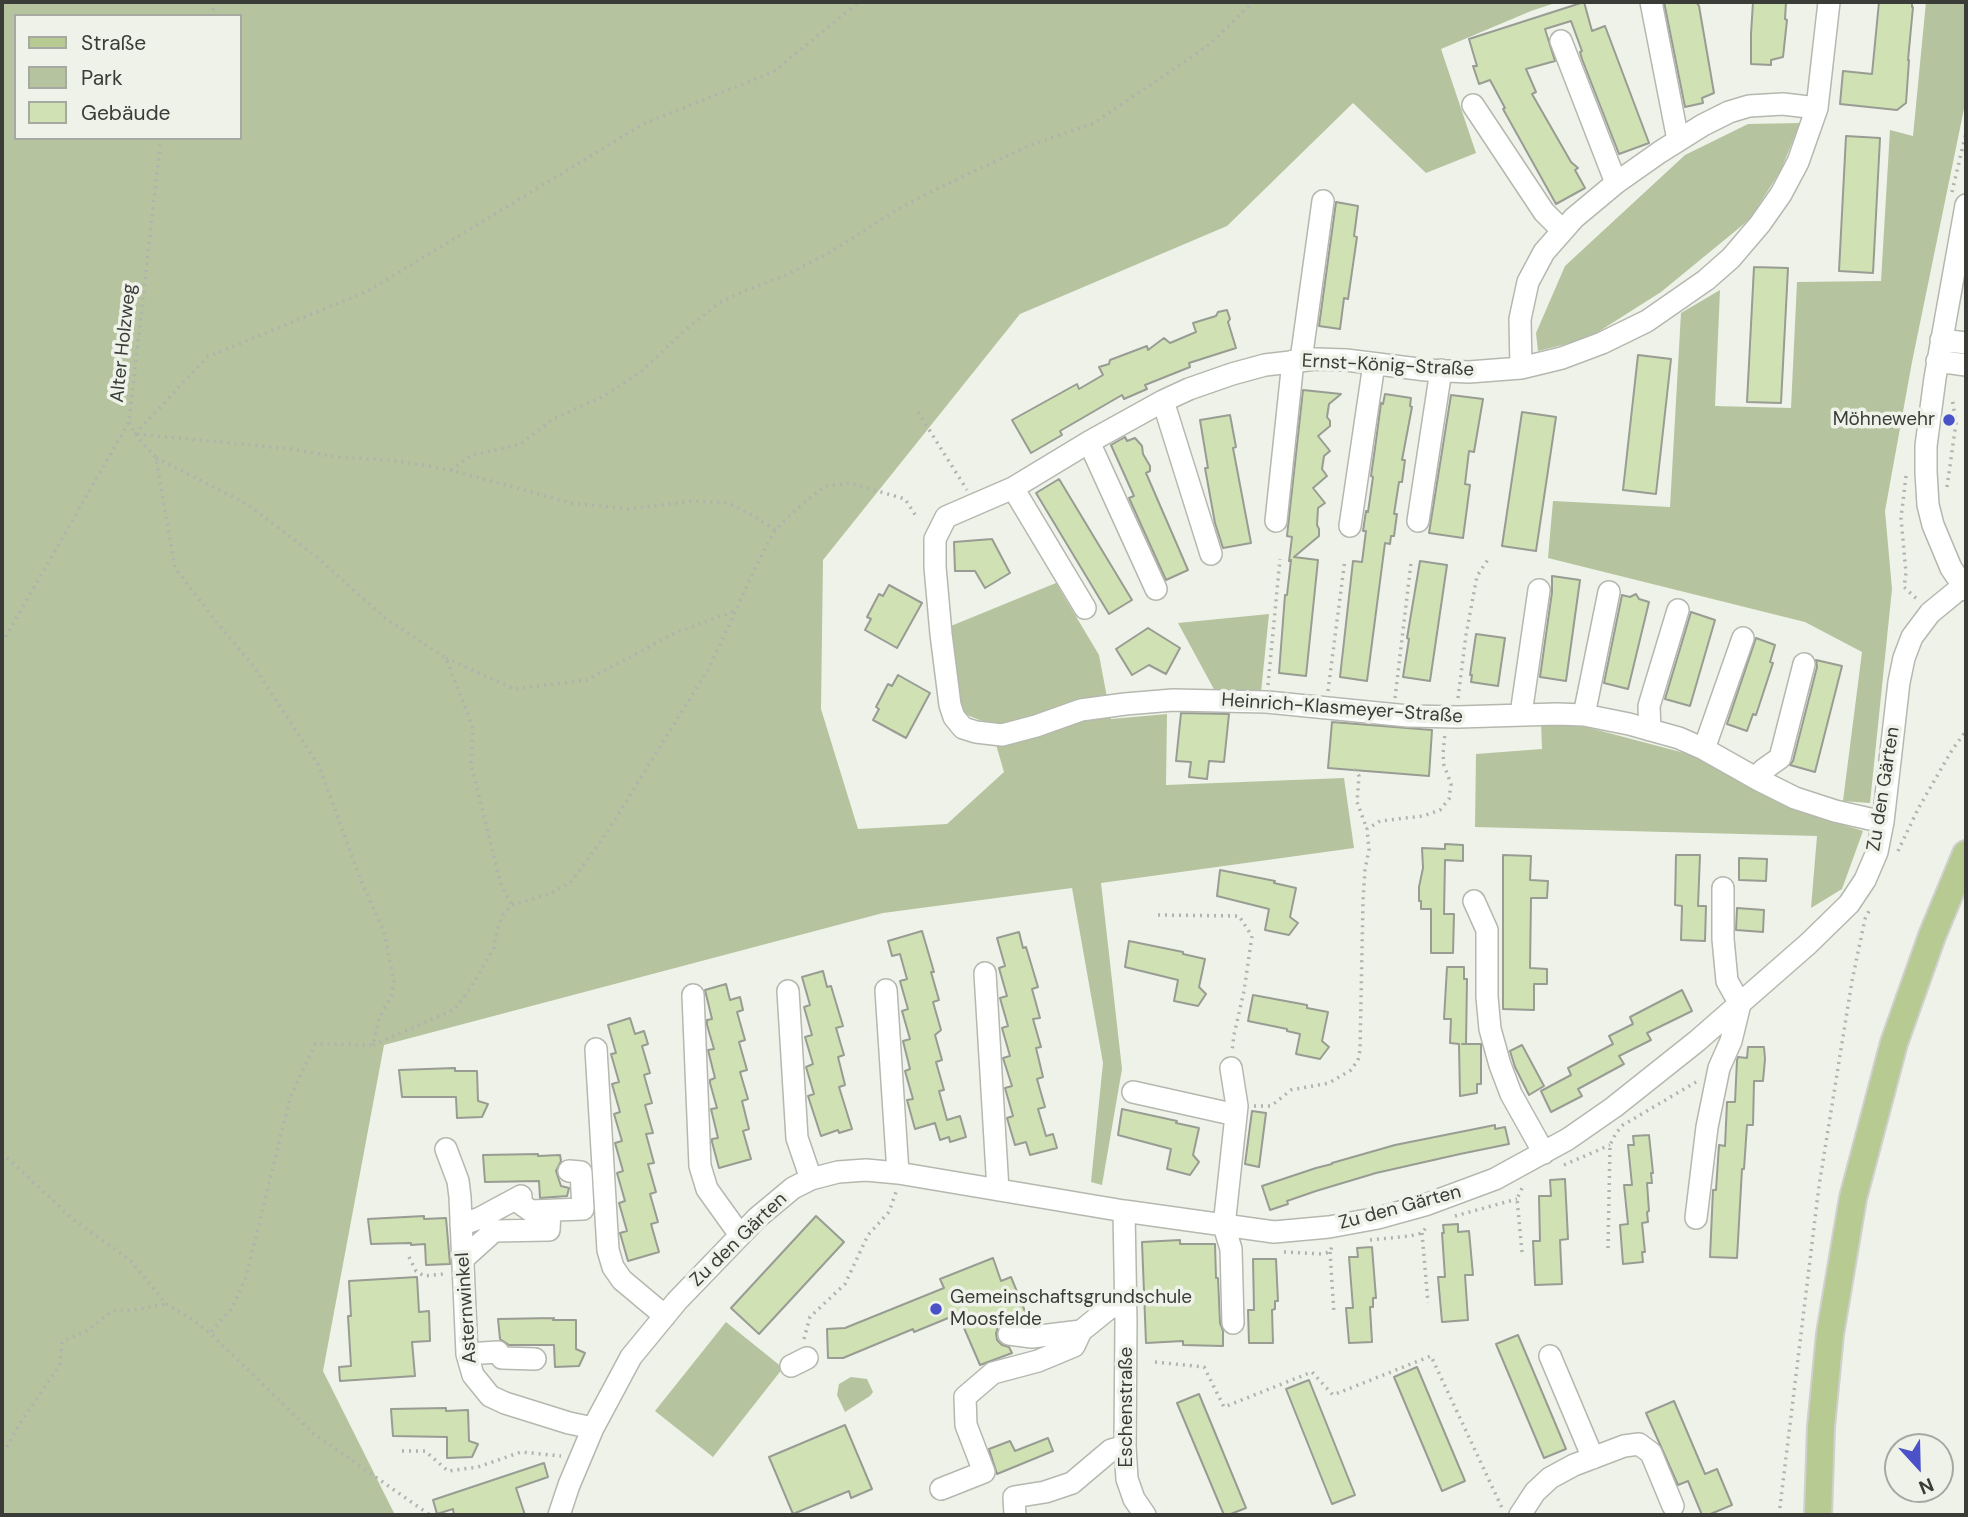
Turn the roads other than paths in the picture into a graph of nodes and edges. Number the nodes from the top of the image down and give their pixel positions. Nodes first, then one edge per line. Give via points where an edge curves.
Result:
1 (1651, 2) edge
2 (1829, 2) edge
3 (1561, 41) dead end
4 (1473, 105) dead end
5 (1817, 108) junction
6 (1678, 140) junction
7 (1616, 183) junction
8 (1323, 201) dead end
9 (1966, 205) edge
10 (1562, 230) junction
11 (1941, 340) junction
12 (1966, 343) edge
13 (1297, 360) junction
14 (1951, 363) edge
15 (1374, 364) junction
16 (1521, 368) junction
17 (1441, 370) junction
18 (1163, 401) junction
19 (1089, 442) junction
20 (1013, 488) junction
21 (976, 504) joint
22 (1276, 521) dead end
23 (1418, 521) dead end
24 (1350, 526) dead end
25 (1212, 554) dead end
26 (1965, 588) edge
27 (1156, 589) dead end
28 (1539, 590) dead end
29 (1609, 592) dead end
30 (1085, 608) dead end
31 (1678, 610) dead end
32 (1743, 638) dead end
33 (1804, 664) dead end
34 (1521, 715) junction
35 (1584, 715) junction
36 (1650, 730) junction
37 (1704, 749) junction
38 (1759, 780) junction
39 (1883, 822) junction
40 (1966, 854) edge
41 (1723, 888) dead end
42 (1474, 901) dead end
43 (985, 973) dead end
44 (886, 990) dead end
45 (789, 991) dead end
46 (693, 995) dead end
47 (1740, 1004) junction
48 (596, 1049) dead end
49 (1231, 1068) road end
50 (1133, 1092) dead end
51 (1236, 1110) junction
52 (446, 1149) dead end
53 (1549, 1161) junction
54 (569, 1171) dead end
55 (898, 1173) junction
56 (811, 1179) junction
57 (998, 1190) junction
58 (550, 1211) junction
59 (1124, 1211) junction
60 (1696, 1218) dead end
61 (461, 1225) junction
62 (1224, 1226) junction
63 (740, 1235) junction
64 (463, 1266) junction
65 (1126, 1299) junction
66 (665, 1316) junction
67 (1234, 1323) dead end
68 (1081, 1331) junction
69 (1009, 1334) dead end
70 (467, 1354) junction
71 (1550, 1356) dead end
72 (535, 1359) dead end
73 (593, 1428) junction
74 (1125, 1446) junction
75 (1593, 1458) junction
76 (941, 1489) dead end
77 (1673, 1506) dead end
78 (559, 1515) edge
79 (1015, 1515) edge
80 (1145, 1515) edge
81 (1520, 1515) edge
82 (1818, 1515) edge

1 - 6 street
2 - 5 street, Ernst-König-Straße
3 - 7 street
4 - 10 street via 1544,212
5 - 6 street via 1749,106
5 - 16 street, Ernst-König-Straße via 1781,194 1731,258 1706,280 1625,333 1562,358
6 - 7 street
7 - 10 street
8 - 13 street
9 - 11 street
10 - 16 street via 1528,282 1520,319
11 - 12 street
11 - 14 street
13 - 15 street, Ernst-König-Straße
13 - 18 street, Ernst-König-Straße via 1232,374
13 - 22 street
14 - 26 street via 1926,446 1928,505 1940,544
15 - 17 street, Ernst-König-Straße
15 - 24 street
16 - 17 street, Ernst-König-Straße
17 - 23 street
18 - 19 street, Ernst-König-Straße
18 - 25 street
19 - 20 street, Ernst-König-Straße
19 - 27 street
20 - 21 street, Ernst-König-Straße
20 - 30 street
21 - 34 street, Heinrich-Klasmeyer-Straße via 946,517 935,539 950,705 963,728 1002,735 1081,710 1173,700 1267,702 1452,717
26 - 39 street, Zu den Gärten via 1930,613 1904,658
28 - 34 street
29 - 35 street
31 - 36 street via 1649,706
32 - 37 street
33 - 38 street via 1780,758 1763,770
34 - 35 street, Heinrich-Klasmeyer-Straße
35 - 36 street, Heinrich-Klasmeyer-Straße
36 - 37 street, Heinrich-Klasmeyer-Straße
37 - 38 street, Heinrich-Klasmeyer-Straße
38 - 39 street, Heinrich-Klasmeyer-Straße via 1795,798
39 - 47 street, Zu den Gärten via 1877,852 1849,904
40 - 82 main road via 1894,1043 1853,1198 1826,1369
41 - 47 street via 1727,981
42 - 53 street via 1487,930 1490,1029 1500,1065
43 - 57 street
44 - 55 street
45 - 56 street via 797,1138
46 - 63 street via 700,1166 706,1189
47 - 53 street, Zu den Gärten
47 - 60 street via 1719,1068
48 - 66 street via 608,1250 622,1280
49 - 51 street
50 - 51 street
51 - 62 street
52 - 61 street, Asternwinkel via 458,1181
53 - 62 street, Zu den Gärten via 1495,1179 1425,1220 1378,1218 1331,1236
54 - 58 street via 581,1172 583,1209
55 - 56 street, Zu den Gärten via 866,1170
55 - 57 street, Zu den Gärten
56 - 63 street, Zu den Gärten via 793,1188
57 - 59 street, Zu den Gärten
58 - 61 street via 531,1212 521,1196
58 - 64 street via 550,1230 494,1231
59 - 62 street, Zu den Gärten
59 - 65 street, Eschenstraße
61 - 64 street, Asternwinkel
62 - 67 street via 1231,1249
63 - 66 street, Zu den Gärten
64 - 70 street, Asternwinkel
65 - 68 street
65 - 74 street, Eschenstraße
66 - 73 street, Zu den Gärten via 631,1357
68 - 69 street via 1032,1337
68 - 76 street via 1074,1346 993,1373 965,1397 966,1425 984,1472
70 - 72 street via 498,1352 502,1358
70 - 73 street, Asternwinkel via 473,1375 490,1396
71 - 75 street
73 - 78 street, Zu den Gärten
74 - 79 street via 1111,1450 1072,1483 1014,1497
74 - 80 street, Eschenstraße via 1127,1479
75 - 77 street via 1639,1444 1651,1453
75 - 81 street via 1550,1478

